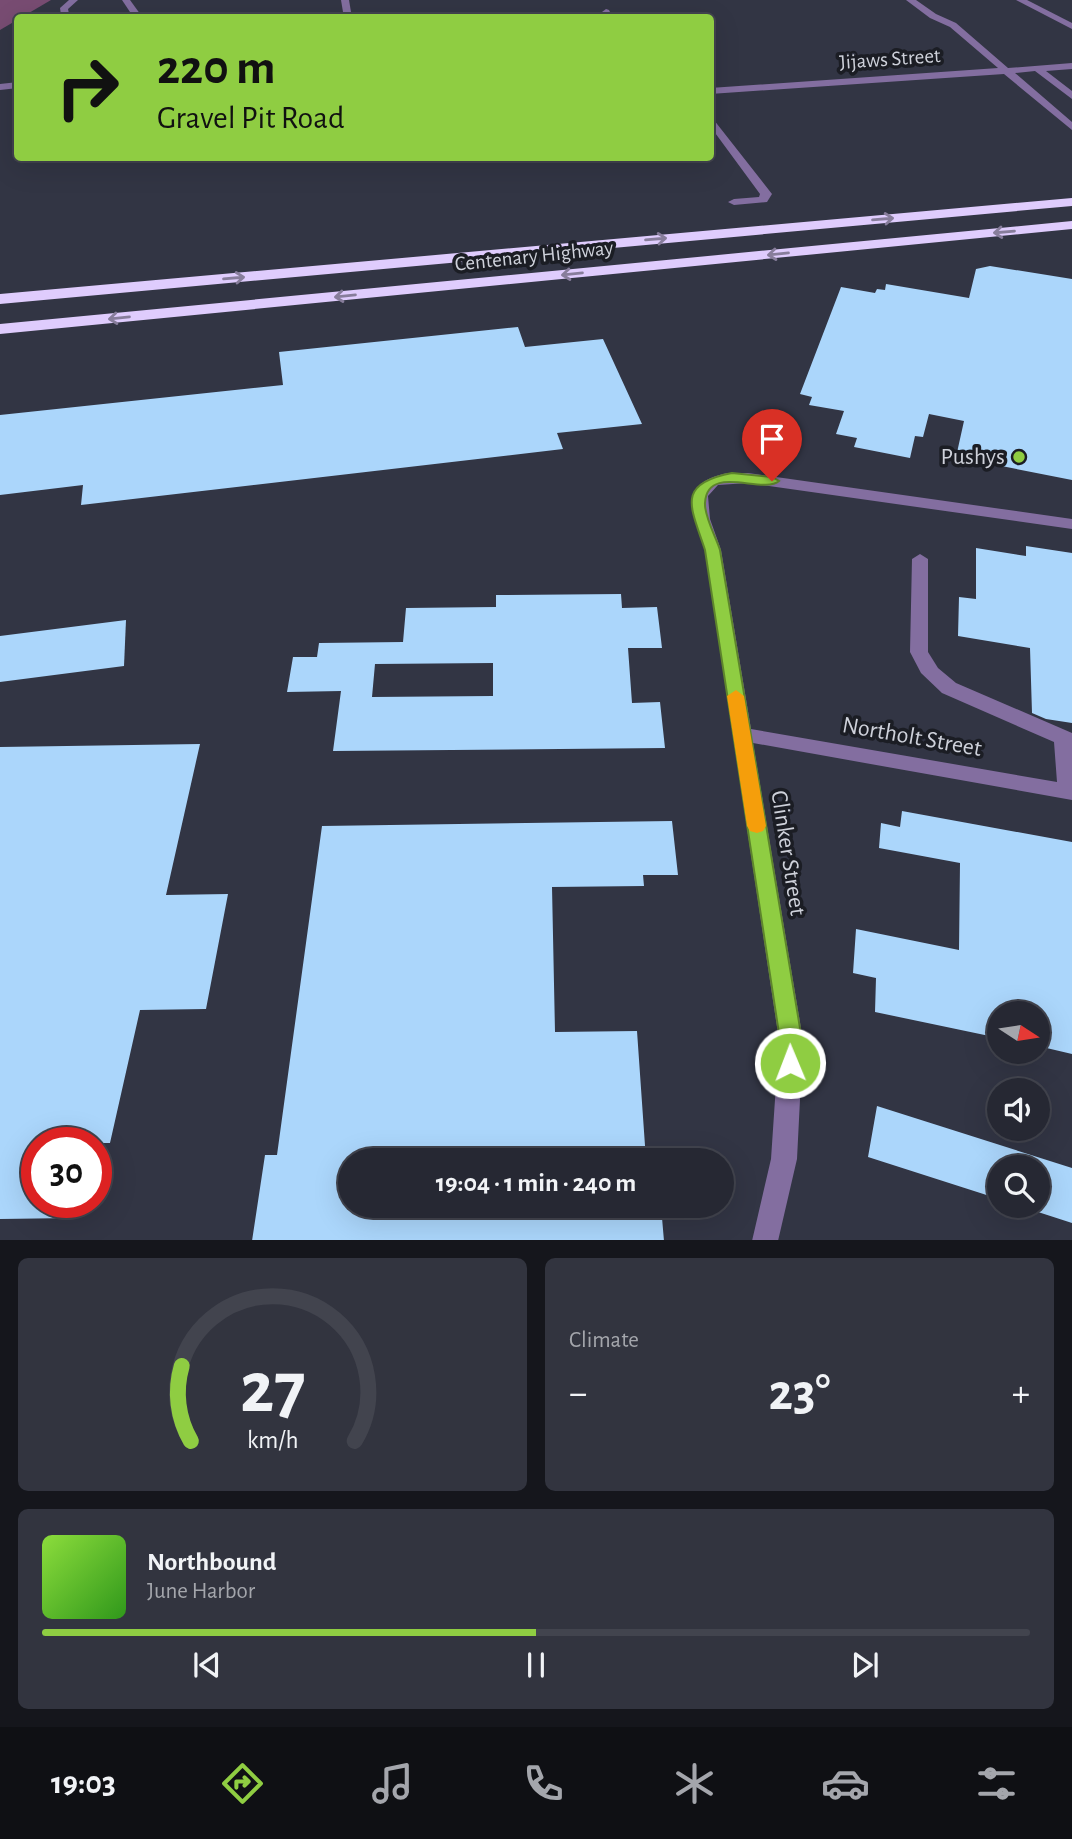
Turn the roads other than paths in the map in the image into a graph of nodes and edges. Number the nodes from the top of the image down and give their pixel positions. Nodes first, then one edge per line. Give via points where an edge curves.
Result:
1 (74, 0) edge
2 (910, 0) edge
3 (1020, 0) edge
4 (65, 14) edge
5 (1072, 26) edge
6 (1072, 66) edge
7 (1038, 69) junction
8 (1005, 71) junction
9 (714, 91) edge
10 (1072, 96) edge
11 (1072, 114) edge
12 (1058, 115) junction
13 (714, 123) edge
14 (1072, 127) edge
15 (734, 202) dead end
16 (1072, 202) edge
17 (1072, 225) edge
18 (0, 299) edge
19 (0, 329) edge
20 (1072, 524) edge
21 (920, 559) dead end
22 (742, 734) junction
23 (1068, 739) edge
24 (1070, 792) edge
25 (765, 1240) edge

1 - 4 street via 64,8
2 - 8 street via 953,25
3 - 5 street
6 - 7 street, Jijaws Street
7 - 8 street, Jijaws Street
7 - 10 street
8 - 9 street, Jijaws Street
8 - 12 street
11 - 12 street
12 - 14 street
13 - 15 street via 766,194 763,200
18 -> 16 highway, Centenary Highway
17 -> 19 highway, Centenary Highway
20 - 22 street, Clinker Street via 748,478 712,481 702,490 697,505 713,550
21 - 23 street via 919,652 924,665 949,688
22 - 24 street, Northolt Street
22 - 25 street, Clinker Street via 791,1040 784,1159
23 - 24 street

